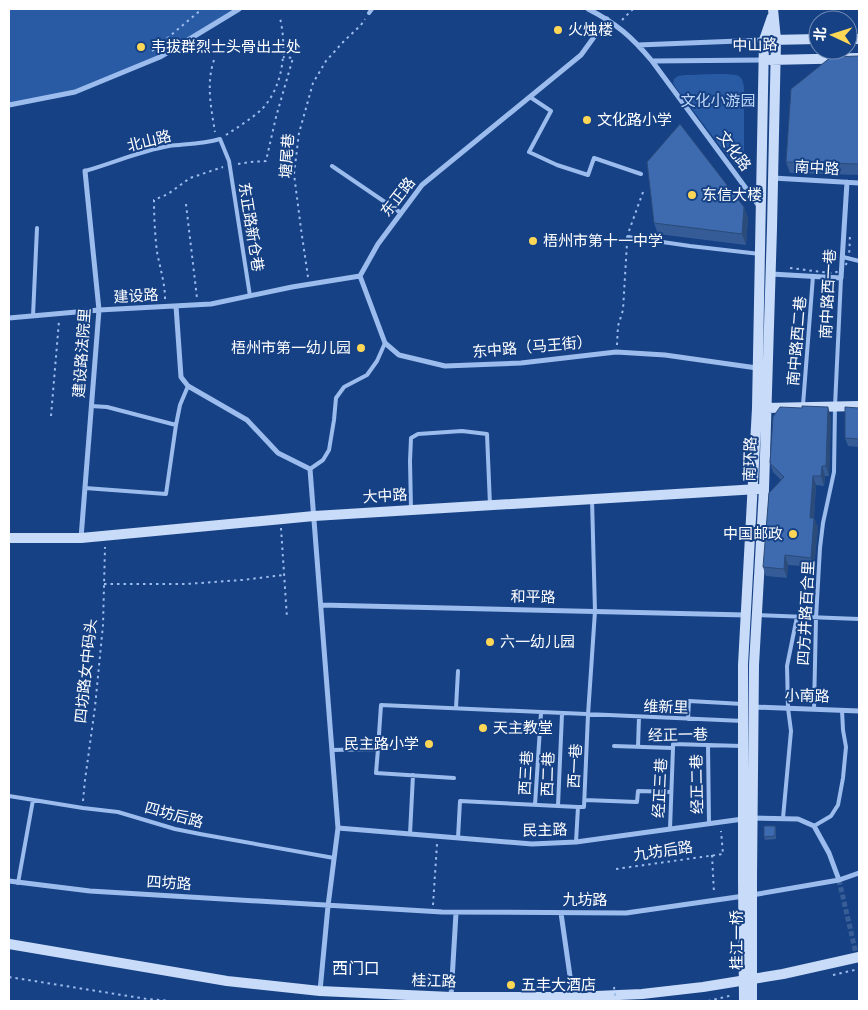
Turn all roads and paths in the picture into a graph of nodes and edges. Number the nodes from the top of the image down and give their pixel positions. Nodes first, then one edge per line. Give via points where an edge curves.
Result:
1 (202, 9) edge
2 (240, 9) edge
3 (588, 9) edge
4 (633, 9) edge
5 (371, 11) edge
6 (773, 11) edge
7 (280, 18) dead end
8 (607, 19) junction
9 (616, 25) junction
10 (808, 39) edge
11 (764, 40) junction
12 (776, 40) junction
13 (638, 45) junction
14 (150, 52) dead end
15 (283, 57) junction
16 (859, 58) edge
17 (214, 60) dead end
18 (764, 60) junction
19 (776, 60) junction
20 (652, 61) junction
21 (530, 97) junction
22 (9, 105) edge
23 (220, 140) junction
24 (266, 161) dead end
25 (332, 166) dead end
26 (85, 171) joint
27 (641, 174) dead end
28 (190, 178) dead end
29 (773, 178) junction
30 (847, 182) junction
31 (859, 183) edge
32 (643, 192) dead end
33 (186, 204) dead end
34 (761, 208) junction
35 (401, 213) junction
36 (37, 228) dead end
37 (850, 234) dead end
38 (628, 237) junction
39 (760, 254) junction
40 (843, 257) junction
41 (859, 261) edge
42 (790, 268) dead end
43 (771, 274) junction
44 (360, 276) junction
45 (814, 276) junction
46 (841, 278) junction
47 (309, 284) junction
48 (250, 296) junction
49 (198, 305) junction
50 (176, 306) junction
51 (165, 307) junction
52 (99, 310) junction
53 (59, 313) junction
54 (33, 316) junction
55 (9, 318) edge
56 (386, 343) junction
57 (616, 352) junction
58 (757, 368) junction
59 (188, 386) junction
60 (91, 406) junction
61 (835, 406) junction
62 (859, 406) edge
63 (766, 408) junction
64 (803, 408) junction
65 (51, 416) dead end
66 (176, 424) junction
67 (310, 469) junction
68 (85, 488) junction
69 (752, 488) junction
70 (764, 489) junction
71 (592, 498) junction
72 (490, 505) junction
73 (411, 510) junction
74 (314, 516) junction
75 (280, 519) junction
76 (105, 535) junction
77 (9, 538) edge
78 (81, 538) junction
79 (820, 548) joint
80 (284, 574) junction
81 (104, 584) junction
82 (320, 605) junction
83 (595, 611) junction
84 (746, 615) junction
85 (757, 615) junction
86 (797, 617) junction
87 (287, 618) dead end
88 (816, 618) junction
89 (859, 619) edge
90 (458, 671) dead end
91 (743, 704) junction
92 (754, 707) junction
93 (456, 708) junction
94 (788, 708) junction
95 (814, 709) junction
96 (842, 710) junction
97 (859, 711) edge
98 (541, 712) junction
99 (562, 714) junction
100 (588, 715) junction
101 (639, 717) junction
102 (688, 719) junction
103 (743, 721) junction
104 (708, 745) junction
105 (614, 746) dead end
106 (743, 746) junction
107 (638, 747) junction
108 (673, 748) junction
109 (378, 749) junction
110 (332, 750) junction
111 (413, 775) junction
112 (454, 778) dead end
113 (671, 792) junction
114 (9, 796) edge
115 (33, 800) junction
116 (585, 800) junction
117 (536, 805) junction
118 (558, 806) junction
119 (578, 807) junction
120 (83, 808) junction
121 (748, 818) junction
122 (783, 818) junction
123 (720, 822) junction
124 (709, 824) junction
125 (814, 826) junction
126 (338, 828) junction
127 (670, 829) junction
128 (410, 834) junction
129 (437, 836) junction
130 (458, 838) junction
131 (576, 842) junction
132 (712, 855) junction
133 (334, 858) junction
134 (616, 869) dead end
135 (859, 873) edge
136 (748, 878) junction
137 (839, 880) junction
138 (9, 881) edge
139 (18, 883) junction
140 (714, 901) junction
141 (328, 906) junction
142 (433, 912) junction
143 (456, 912) junction
144 (561, 913) junction
145 (9, 944) edge
146 (859, 957) edge
147 (9, 977) edge
148 (614, 987) dead end
149 (320, 991) junction
150 (573, 996) junction
151 (744, 996) edge
152 (451, 997) junction
153 (172, 1001) edge
154 (616, 1001) edge
155 (708, 1001) edge
156 (752, 1001) edge

1 - 14 path
2 - 22 street via 160,57 75,92
3 - 8 street
4 - 9 path
5 - 47 path, 塘尾巷 via 326,62 313,83 299,133 294,174
6 - 11 main road, 南环路
6 - 12 main road, 南环路
7 - 15 path
8 - 9 street
8 - 21 street, 东正路 via 582,55
9 - 13 street
10 - 12 main road, 中山路
11 - 12 main road, 中山路
11 - 13 street, 中山路
11 - 18 main road, 南环路
12 - 19 main road, 南环路
13 - 20 street, 文化路
15 - 23 path via 277,83 262,109
15 - 24 path via 293,58
16 - 19 main road, 中山路
17 - 23 path via 210,91 215,133
18 - 19 main road, 中山路
18 - 20 street, 中山路
18 - 34 main road, 南环路
19 - 29 main road, 南环路
20 - 34 street, 文化路
21 - 27 lane via 551,111 529,152 588,175 594,158
21 - 35 street, 东正路 via 422,185
23 - 26 lane, 北山路 via 170,146
23 - 48 lane, 东正路新仓巷 via 229,161
25 - 35 lane
26 - 52 street, 建设路法院里
28 - 51 path via 154,200
29 - 30 street, 南中路
29 - 43 main road, 南环路
30 - 31 street, 南中路
30 - 40 street, 南中路西一巷
32 - 38 path
33 - 49 path
34 - 39 main road, 南环路
35 - 44 street, 东正路
36 - 54 lane
37 - 42 path, bridge via 848,258 842,269 830,273
38 - 39 lane
38 - 57 path via 623,310
39 - 58 main road, 南环路
40 - 41 lane
40 - 46 street, 南中路西一巷
43 - 45 street
43 - 63 main road, 南环路
44 - 47 street
44 - 56 street
45 - 46 street
45 - 64 lane, 南中路西二巷
46 - 61 lane, 南中路西一巷
47 - 48 street
48 - 49 street
49 - 50 street
50 - 51 street, 建设路
50 - 59 street via 181,377
51 - 52 street, 建设路
52 - 53 street, 建设路
52 - 60 street, 建设路法院里
53 - 54 street, 建设路
53 - 65 path
54 - 55 street, 建设路
56 - 57 street, 东中路（马王街） via 399,355 445,366 521,363
56 - 67 lane via 367,375 344,387 336,398 329,450 323,460
57 - 58 street, 东中路（马王街） via 665,355
58 - 69 main road, 南环路
59 - 66 lane
59 - 67 street via 247,420 278,453
60 - 66 lane
60 - 68 street, 建设路法院里
61 - 62 main road
61 - 64 main road
61 - 79 lane, 南中路西一巷 via 834,472 822,523
63 - 64 main road
63 - 70 main road, 南环路
66 - 68 lane via 166,494
67 - 74 street
68 - 78 street, 建设路法院里
69 - 70 main road, 大中路
69 - 71 main road, 大中路
69 - 84 main road, 南环路
70 - 85 main road, 南环路
71 - 72 main road, 大中路
71 - 83 lane, 西一巷
72 - 73 main road, 大中路
72 - 73 lane via 488,434 454,431 418,434 411,438
73 - 74 main road, 大中路
74 - 75 main road, 大中路
74 - 82 street
75 - 76 main road, 大中路
75 - 80 path
76 - 78 main road, 大中路
76 - 81 path, 四坊路女中码头
77 - 78 main road, 大中路
79 - 88 lane, 四方井路百合里
80 - 81 path via 186,584
80 - 87 path
81 - 120 path, 四坊路女中码头 via 103,625
82 - 83 street, 和平路
82 - 110 street
83 - 84 street, 和平路
83 - 100 lane, 西一巷
84 - 91 main road, 南环路
85 - 86 lane
85 - 92 main road, 南环路
86 - 88 lane
86 - 94 lane via 787,666
88 - 89 lane
88 - 95 lane, 四方井路百合里
90 - 93 lane
91 - 102 lane via 689,701
91 - 103 main road, 南环路
92 - 94 street, 小南路
92 - 121 main road, 南环路
93 - 98 lane, 维新里
93 - 109 lane, 维新里 via 381,705
94 - 95 street, 小南路
94 - 122 lane via 791,731
95 - 96 street, 小南路
96 - 97 street, 小南路
96 - 125 lane via 846,747 838,805 831,816
98 - 99 lane, 维新里
98 - 117 lane, 西三巷
99 - 100 lane, 维新里
99 - 118 lane, 西二巷
100 - 101 lane, 维新里
100 - 116 lane, 西一巷
101 - 102 lane, 维新里
101 - 107 lane
102 - 103 lane, 维新里
103 - 106 main road, 南环路
104 - 106 lane, 经正一巷
104 - 108 lane, 经正一巷 via 674,744
104 - 124 lane, 经正二巷
105 - 107 lane, 经正一巷
106 - 121 main road, 南环路
107 - 108 lane, 经正一巷
108 - 113 lane, 经正三巷
109 - 110 lane
109 - 111 lane via 376,773
110 - 126 street
111 - 112 lane
111 - 128 lane
113 - 116 lane via 638,791 637,802
113 - 127 lane, 经正三巷
114 - 115 lane, 四坊后路
115 - 120 lane, 四坊后路
115 - 139 lane
116 - 119 lane, 西一巷 via 584,807
117 - 118 lane
117 - 130 lane via 460,801
118 - 119 lane
119 - 131 lane, 西一巷
120 - 133 lane, 四坊后路 via 118,812 175,829
121 - 122 street, 民主路
121 - 123 street, 民主路
121 - 136 main road, 南环路
122 - 125 street, 民主路 via 798,819
123 - 124 street, 民主路
123 - 132 path via 723,854
124 - 127 street, 民主路
125 - 137 street via 830,853
126 - 128 street, 民主路
126 - 133 street
127 - 131 street, 民主路
128 - 129 street, 民主路
129 - 130 street, 民主路
129 - 142 path
130 - 131 street, 民主路 via 532,844
132 - 134 path, 九坊后路
132 - 140 path
133 - 141 street
135 - 137 street, 九坊路
136 - 151 main road, 桂江一桥, bridge
136 - 156 main road, 桂江一桥, bridge
137 - 140 street, 九坊路
138 - 139 street, 四坊路
139 - 141 street, 四坊路 via 90,891
140 - 144 street, 九坊路 via 626,913
141 - 142 street, 九坊路
141 - 149 street
142 - 143 street, 九坊路
143 - 144 street, 九坊路
143 - 152 street
144 - 150 street
145 - 149 main road, 桂江路 via 227,981
146 - 150 main road, 桂江路 via 703,987 642,994
147 - 153 path
148 - 154 path, bridge
149 - 152 main road, 桂江路
150 - 152 main road, 桂江路
151 - 155 path

